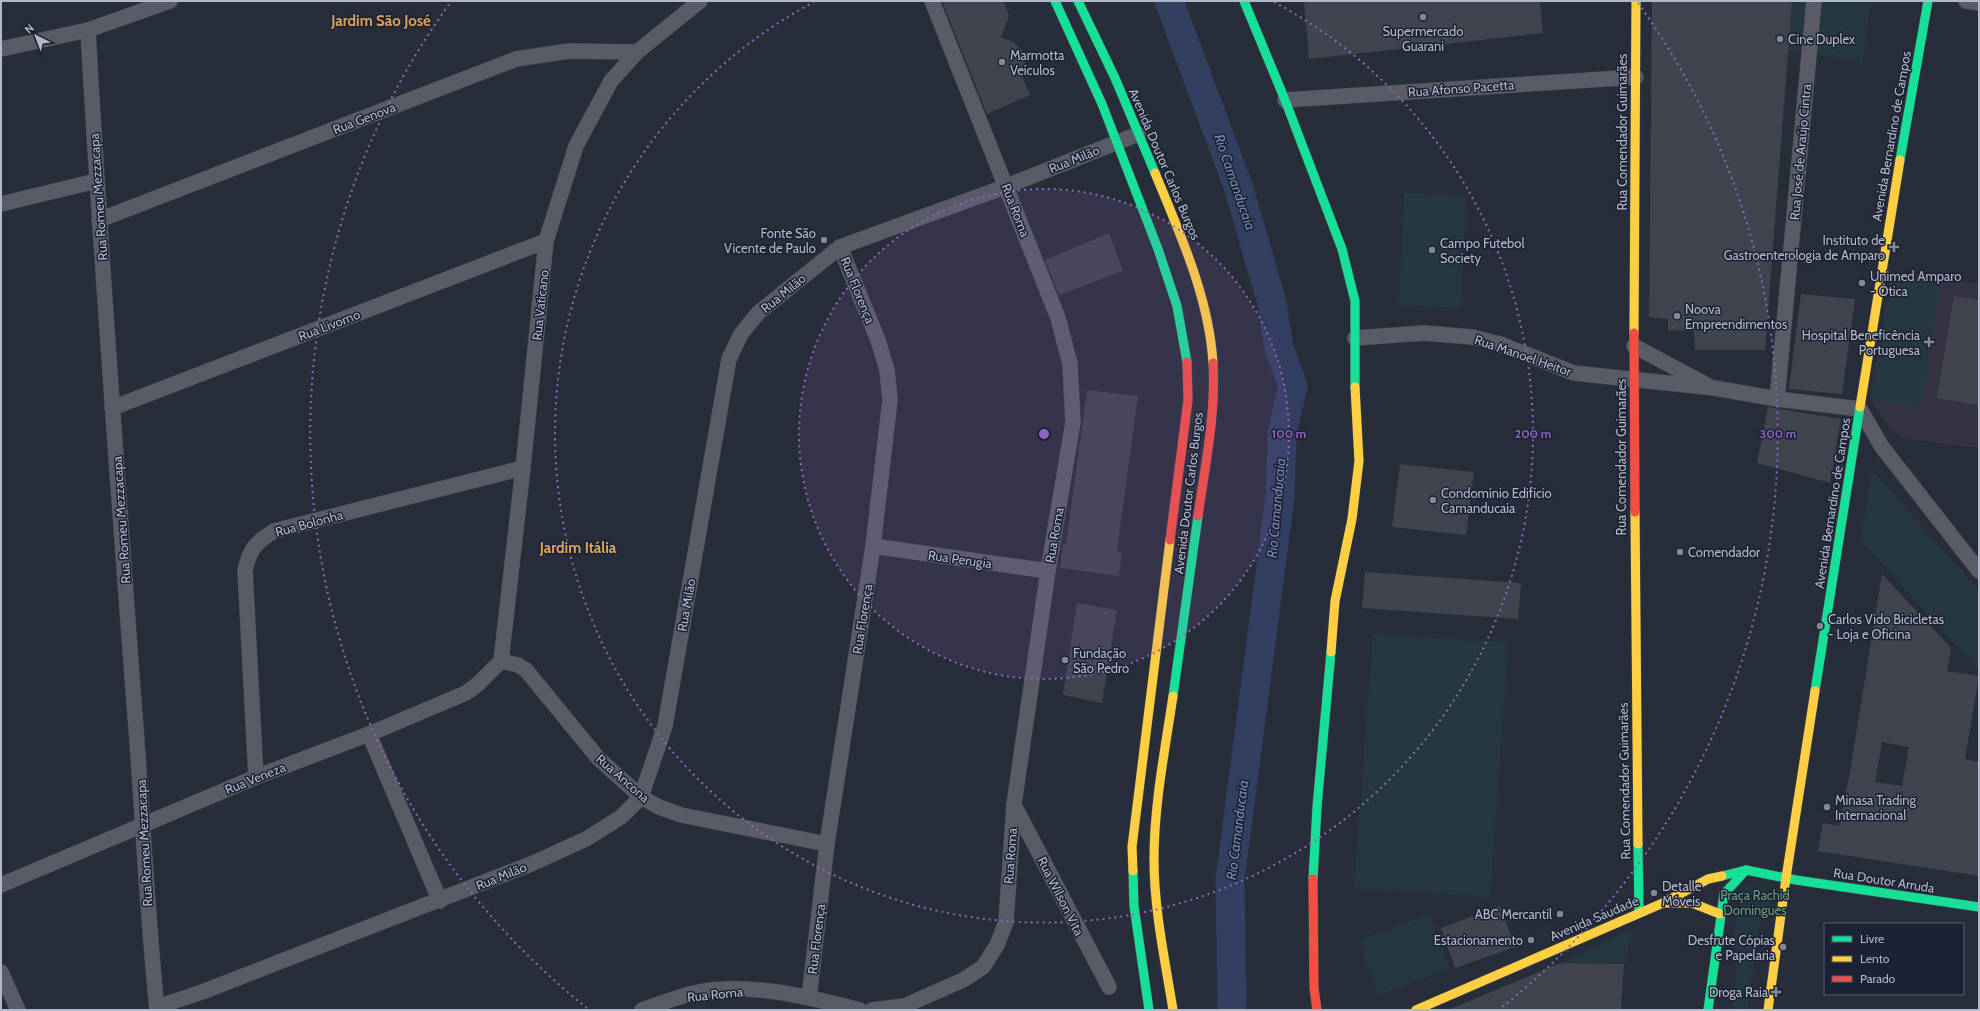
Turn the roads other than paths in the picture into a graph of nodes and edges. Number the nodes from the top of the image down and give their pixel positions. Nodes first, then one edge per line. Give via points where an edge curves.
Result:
1 (170, 1) edge
2 (700, 1) edge
3 (932, 1) edge
4 (1055, 1) edge
5 (1078, 1) edge
6 (1244, 1) edge
7 (1636, 1) edge
8 (1814, 1) edge
9 (1928, 1) edge
10 (1966, 1) edge
11 (1979, 3) edge
12 (88, 30) junction
13 (1, 49) edge
14 (637, 52) junction
15 (1636, 77) junction
16 (1286, 100) junction
17 (1138, 134) junction
18 (1116, 142) junction
19 (96, 181) junction
20 (1007, 186) junction
21 (1, 204) edge
22 (99, 220) junction
23 (546, 241) junction
24 (840, 247) junction
25 (1355, 338) junction
26 (1634, 346) junction
27 (1634, 380) junction
28 (1714, 388) junction
29 (1777, 399) junction
30 (112, 408) junction
31 (1860, 409) junction
32 (523, 468) junction
33 (873, 546) junction
34 (1048, 571) junction
35 (1979, 571) edge
36 (501, 661) junction
37 (369, 734) junction
38 (256, 777) junction
39 (641, 797) junction
40 (1014, 804) junction
41 (144, 824) junction
42 (827, 844) junction
43 (1746, 870) junction
44 (1786, 878) junction
45 (1, 885) edge
46 (440, 900) junction
47 (1663, 902) junction
48 (1979, 907) edge
49 (1638, 912) junction
50 (1720, 914) junction
51 (1, 972) edge
52 (1109, 987) dead end
53 (809, 998) junction
54 (157, 1008) edge
55 (18, 1010) edge
56 (642, 1010) edge
57 (860, 1010) edge
58 (872, 1010) edge
59 (1148, 1010) edge
60 (1173, 1010) edge
61 (1317, 1010) edge
62 (1416, 1010) edge
63 (1708, 1010) edge
64 (1768, 1010) edge

1 - 12 street
2 - 14 street, Rua Vaticano
3 - 20 street, Rua Roma
4 - 18 street, Avenida Doutor Carlos Burgos via 1102,104
5 - 17 street, Avenida Doutor Carlos Burgos via 1115,78
6 - 16 street
7 - 15 street, Rua Comendador Guimarães
8 - 29 street, Rua José de Araújo Cintra
9 - 31 street, Avenida Bernardino de Campos
10 - 11 street
12 - 13 street
12 - 19 street, Rua Romeu Mezzacapa
14 - 22 street, Rua Genova via 569,51 516,59
14 - 23 street, Rua Vaticano via 612,81 576,146
15 - 16 street, Rua Afonso Pacetta
15 - 26 street, Rua Comendador Guimarães
16 - 25 street via 1342,249 1355,301
17 - 18 street, Rua Milão
17 - 60 street, Avenida Doutor Carlos Burgos via 1188,252 1206,316 1212,349 1214,383 1209,439 1155,821 1157,906
18 - 20 street, Rua Milão
18 - 59 street, Avenida Doutor Carlos Burgos via 1175,299 1187,360 1188,400 1132,847 1134,906
19 - 21 street
19 - 22 street, Rua Romeu Mezzacapa
20 - 24 street, Rua Milão
20 - 34 street, Rua Roma via 1058,318 1070,364 1073,422
22 - 30 street, Rua Romeu Mezzacapa
23 - 30 street, Rua Livorno
23 - 32 street, Rua Vaticano
24 - 33 street, Rua Florença via 878,340 887,370 890,400
24 - 39 street, Rua Milão via 758,313 741,334 730,359 665,726
25 - 27 street, Rua Manoel Heitor via 1424,333 1472,337 1500,344 1574,373
25 - 61 street via 1354,383 1359,461 1352,519 1335,601 1312,894 1314,988
26 - 27 street, Rua Comendador Guimarães
26 - 28 street, Rua Manoel Heitor
27 - 28 street, Rua Manoel Heitor
27 - 49 street, Rua Comendador Guimarães
28 - 29 street, Rua Manoel Heitor
29 - 31 street, Rua Manoel Heitor
30 - 41 street, Rua Romeu Mezzacapa
31 - 35 street via 1882,447
31 - 44 street, Avenida Bernardino de Campos
32 - 36 street, Rua Vaticano
32 - 38 street, Rua Bolonha via 274,531 258,542 249,554 245,570
33 - 34 street, Rua Perugia
33 - 42 street, Rua Florença
34 - 40 street, Rua Roma
36 - 37 street, Rua Veneza via 466,693
36 - 39 street, Rua Ancona via 526,670 598,758
37 - 38 street, Rua Veneza
37 - 46 street
38 - 41 street, Rua Veneza
39 - 42 street, Rua Ancona via 681,815
39 - 46 street, Rua Milão via 621,817 586,839
40 - 52 street, Rua Wilson Vita
40 - 58 street, Rua Roma via 1006,922 997,945 983,967 963,980 904,1006
41 - 45 street, Rua Veneza
41 - 54 street, Rua Romeu Mezzacapa via 146,898
42 - 53 street, Rua Florença
43 - 44 street, Avenida Saudade
43 - 47 street, Avenida Saudade via 1708,879
43 - 50 street via 1724,894
44 - 48 street, Rua Doutor Arruda
44 - 64 street, Avenida Bernardino de Campos
46 - 54 street, Rua Milão
47 - 49 street, Avenida Saudade
47 - 50 street via 1692,903
49 - 62 street, Avenida Saudade
50 - 63 street
51 - 55 street
53 - 56 street, Rua Roma via 737,988 695,993
53 - 57 street, Rua Roma

